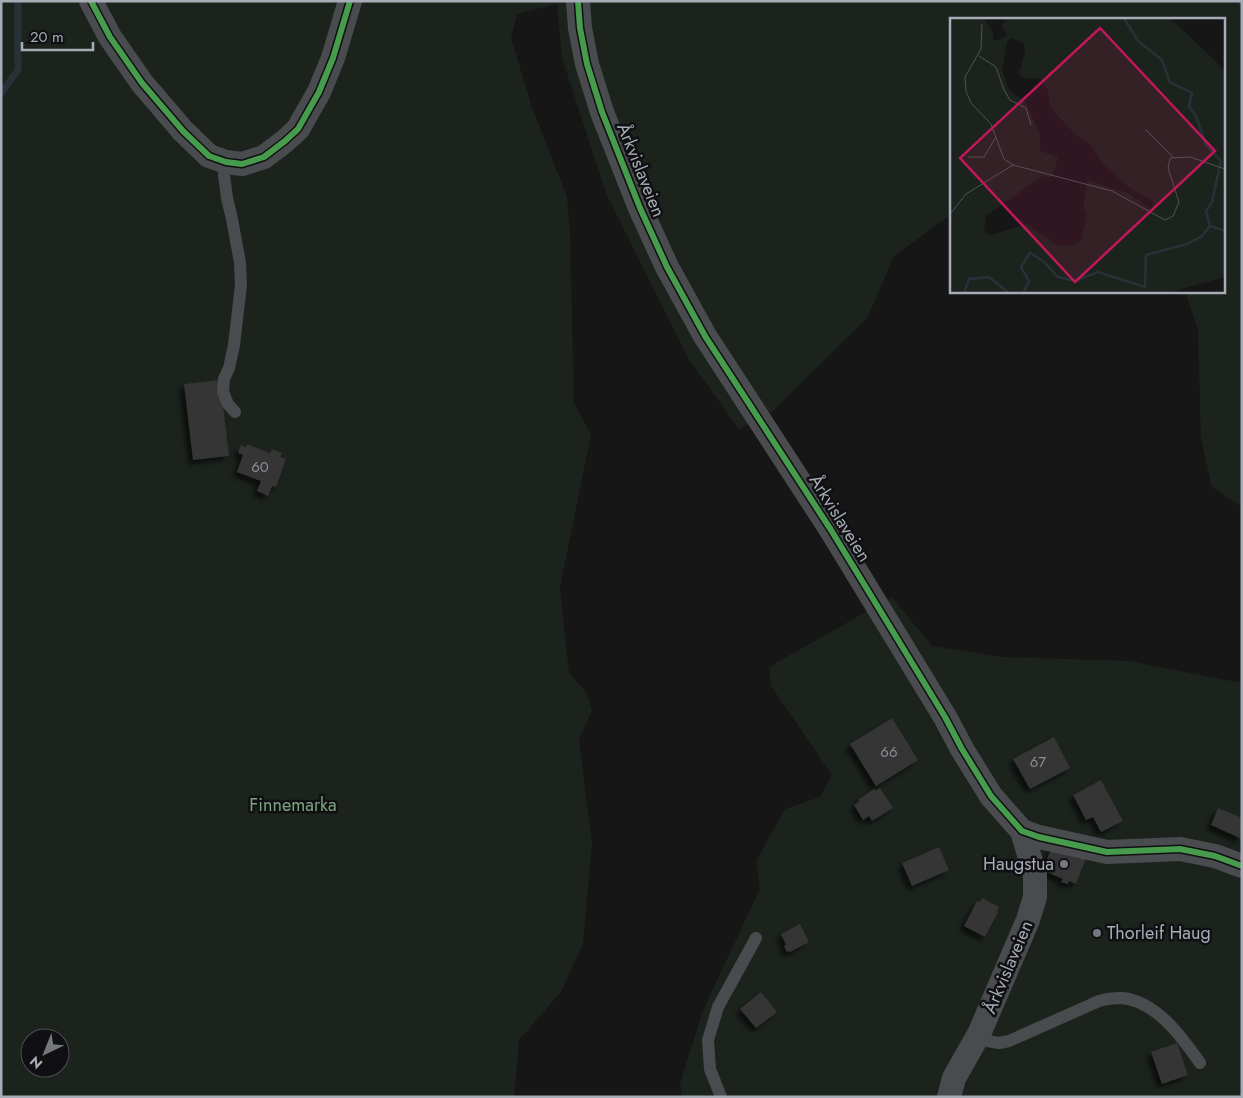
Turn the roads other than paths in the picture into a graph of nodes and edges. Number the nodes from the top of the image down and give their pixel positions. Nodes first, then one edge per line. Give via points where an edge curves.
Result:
1 (91, 1) edge
2 (350, 1) edge
3 (578, 1) edge
4 (226, 162) junction
5 (235, 412) dead end
6 (1022, 831) junction
7 (1242, 866) edge
8 (756, 938) dead end
9 (976, 1039) junction
10 (1200, 1063) dead end
11 (721, 1097) edge
12 (949, 1097) edge

1 - 4 street via 110,37 142,84 209,156
2 - 4 street via 333,58 319,92 298,128 264,158 242,164
3 - 6 street, Årkvislaveien via 587,64 602,112 667,267 706,336 830,530 991,796
4 - 5 lane via 226,198 240,263 241,285 234,345 223,392
6 - 7 street via 1107,852 1180,849 1215,856
6 - 9 street, Årkvislaveien via 1035,875 1035,897
8 - 11 lane via 718,1007 708,1040 710,1069
9 - 10 lane via 999,1043 1010,1041 1099,1000 1123,998 1147,1006 1158,1014 1184,1040
9 - 12 street, Årkvislaveien via 954,1078

